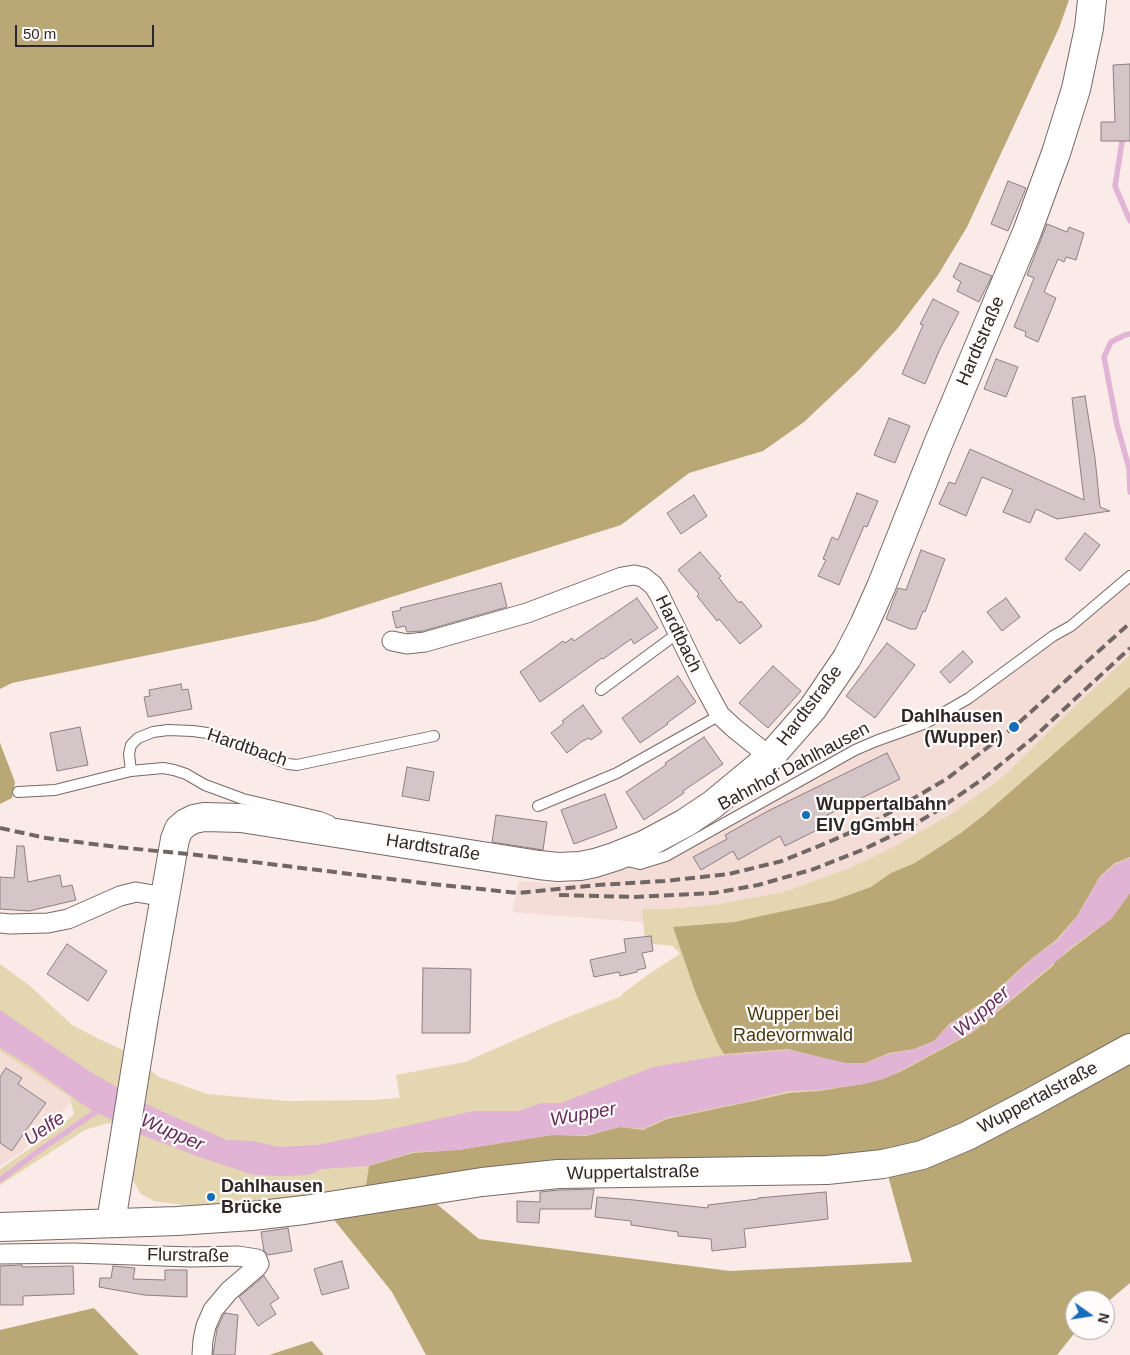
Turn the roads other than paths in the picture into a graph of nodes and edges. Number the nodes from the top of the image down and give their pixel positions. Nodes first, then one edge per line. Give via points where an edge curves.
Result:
1 (1092, 0) edge
2 (1130, 576) edge
3 (678, 633) junction
4 (392, 642) dead end
5 (601, 690) dead end
6 (720, 715) junction
7 (434, 736) dead end
8 (770, 757) junction
9 (132, 771) junction
10 (18, 792) dead end
11 (538, 806) dead end
12 (337, 833) junction
13 (614, 857) junction
14 (165, 897) junction
15 (0, 923) edge
16 (1130, 1048) edge
17 (111, 1222) junction
18 (0, 1227) edge
19 (0, 1254) edge
20 (202, 1355) edge

1 - 8 main road, Hardtstraße via 1076,89 1056,153 1027,232 881,587 864,626 832,682
2 - 13 lane, Bahnhof Dahlhausen via 1071,626 969,698 926,723 855,750 666,856 640,864
3 - 4 street, Hardtbach via 653,585 634,575 611,580 527,613 425,642
3 - 5 lane
3 - 6 street, Hardtbach
6 - 8 street, Hardtbach
6 - 11 lane via 617,773
7 - 9 lane, Hardtbach via 297,765 207,732 168,730 138,738 131,745
8 - 13 main road, Hardtstraße via 712,805 644,845
9 - 10 lane via 55,790
9 - 12 lane via 174,770 243,799 328,819 336,825
12 - 13 main road, Hardtstraße via 558,867 580,866
12 - 14 main road, Hardtstraße via 241,818 210,816 194,819 182,826 177,834
14 - 15 street via 136,892 68,919 48,923
14 - 17 main road, Hardtstraße
16 - 17 main road, Wuppertalstraße via 967,1136 922,1155 883,1164 827,1170 550,1175 252,1216
17 - 18 main road, Wuppertalstraße
19 - 20 street, Flurstraße via 238,1256 257,1259 257,1267 229,1291 210,1314

